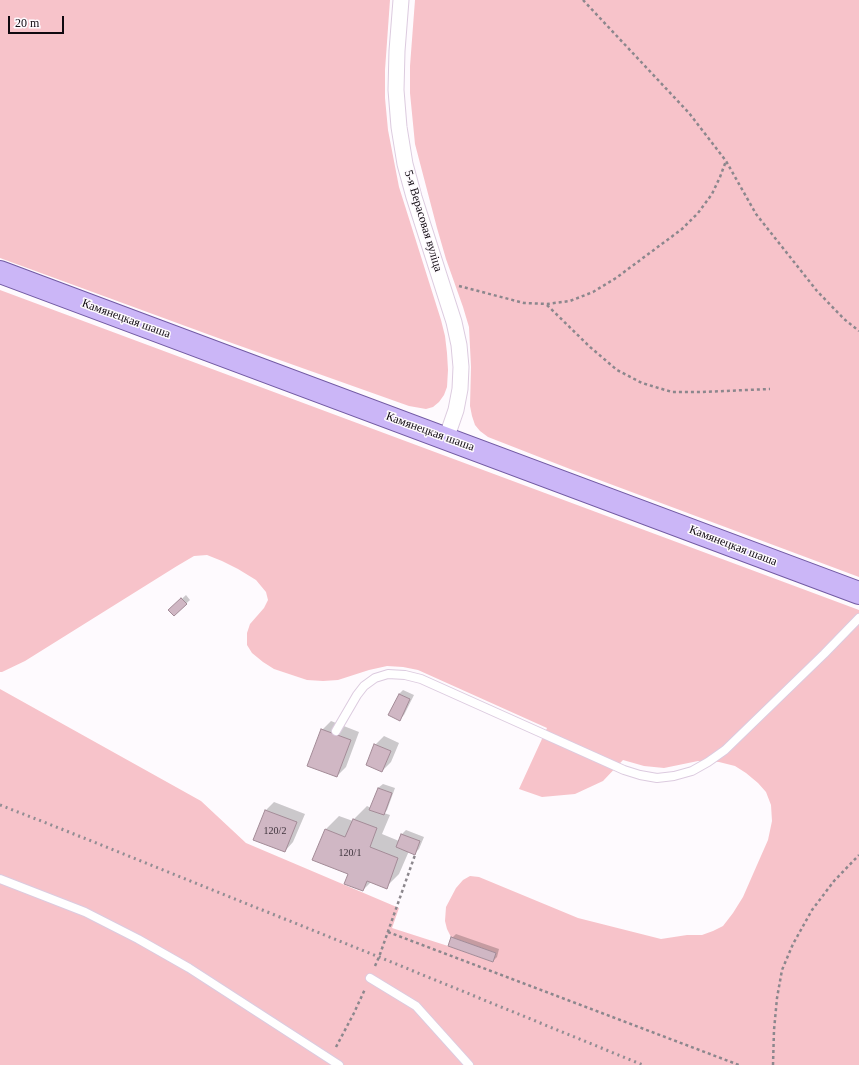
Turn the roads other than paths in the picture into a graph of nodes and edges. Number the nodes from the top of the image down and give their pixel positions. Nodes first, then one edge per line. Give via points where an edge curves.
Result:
1 (402, 0) edge
2 (0, 272) edge
3 (446, 439) junction
4 (859, 593) edge
5 (859, 618) edge
6 (336, 730) dead end
7 (0, 879) edge
8 (370, 978) road end
9 (339, 1065) edge
10 (469, 1065) edge

1 - 3 street, 5-я Верасовая вуліца via 396,90 405,164 459,344 460,389
2 - 3 main road, Камянецкая шаша
3 - 4 main road, Камянецкая шаша
5 - 6 lane via 724,750 692,771 674,776 640,776 624,770 422,679 405,675 388,674 374,678 357,695
7 - 9 lane via 85,912 138,938
8 - 10 lane via 416,1006

